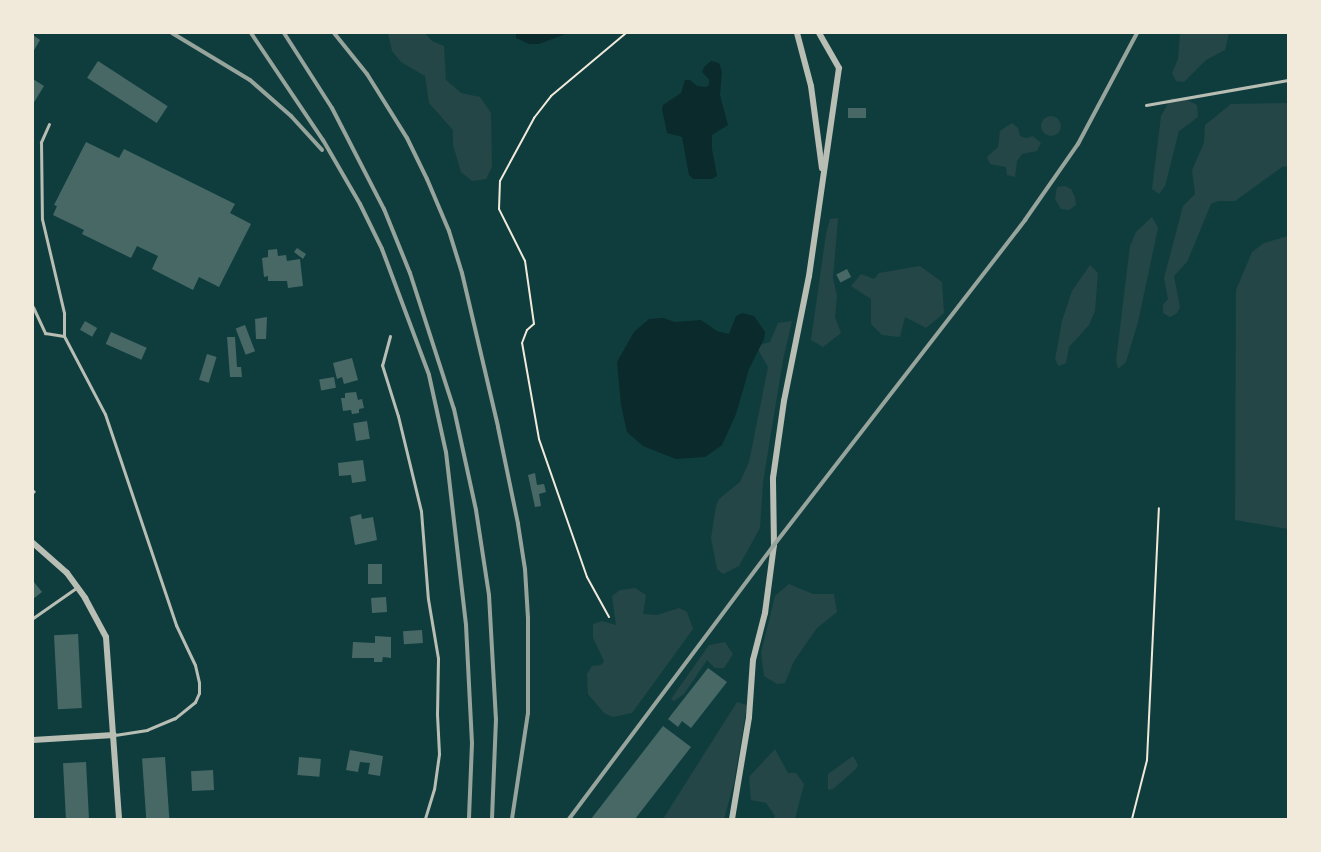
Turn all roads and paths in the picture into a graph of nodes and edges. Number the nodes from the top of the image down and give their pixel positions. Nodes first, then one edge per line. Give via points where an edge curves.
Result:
1 (626, 33) edge
2 (797, 33) edge
3 (819, 33) edge
4 (1288, 80) edge
5 (1146, 105) dead end
6 (49, 124) dead end
7 (823, 177) junction
8 (33, 307) edge
9 (64, 336) junction
10 (390, 336) dead end
11 (1159, 508) dead end
12 (33, 543) edge
13 (77, 587) junction
14 (609, 617) dead end
15 (33, 618) edge
16 (114, 735) junction
17 (33, 740) edge
18 (119, 819) edge
19 (425, 819) edge
20 (732, 819) edge
21 (1132, 819) edge

1 - 14 path via 551,96 534,118 500,181 499,209 525,261 534,324 522,343 539,439 587,577
2 - 7 street via 811,86
3 - 7 street via 839,68
4 - 5 lane
6 - 9 lane via 41,142 42,219 64,313
7 - 20 street via 773,478 774,545 765,613 753,660 749,717
8 - 9 lane via 45,333
9 - 16 lane via 105,414 199,683 195,702 175,718 147,730
10 - 19 lane via 382,365 420,511 438,658 439,754
11 - 21 path via 1147,760
12 - 13 street
13 - 15 lane
13 - 16 street via 106,636
16 - 17 street
16 - 18 street

